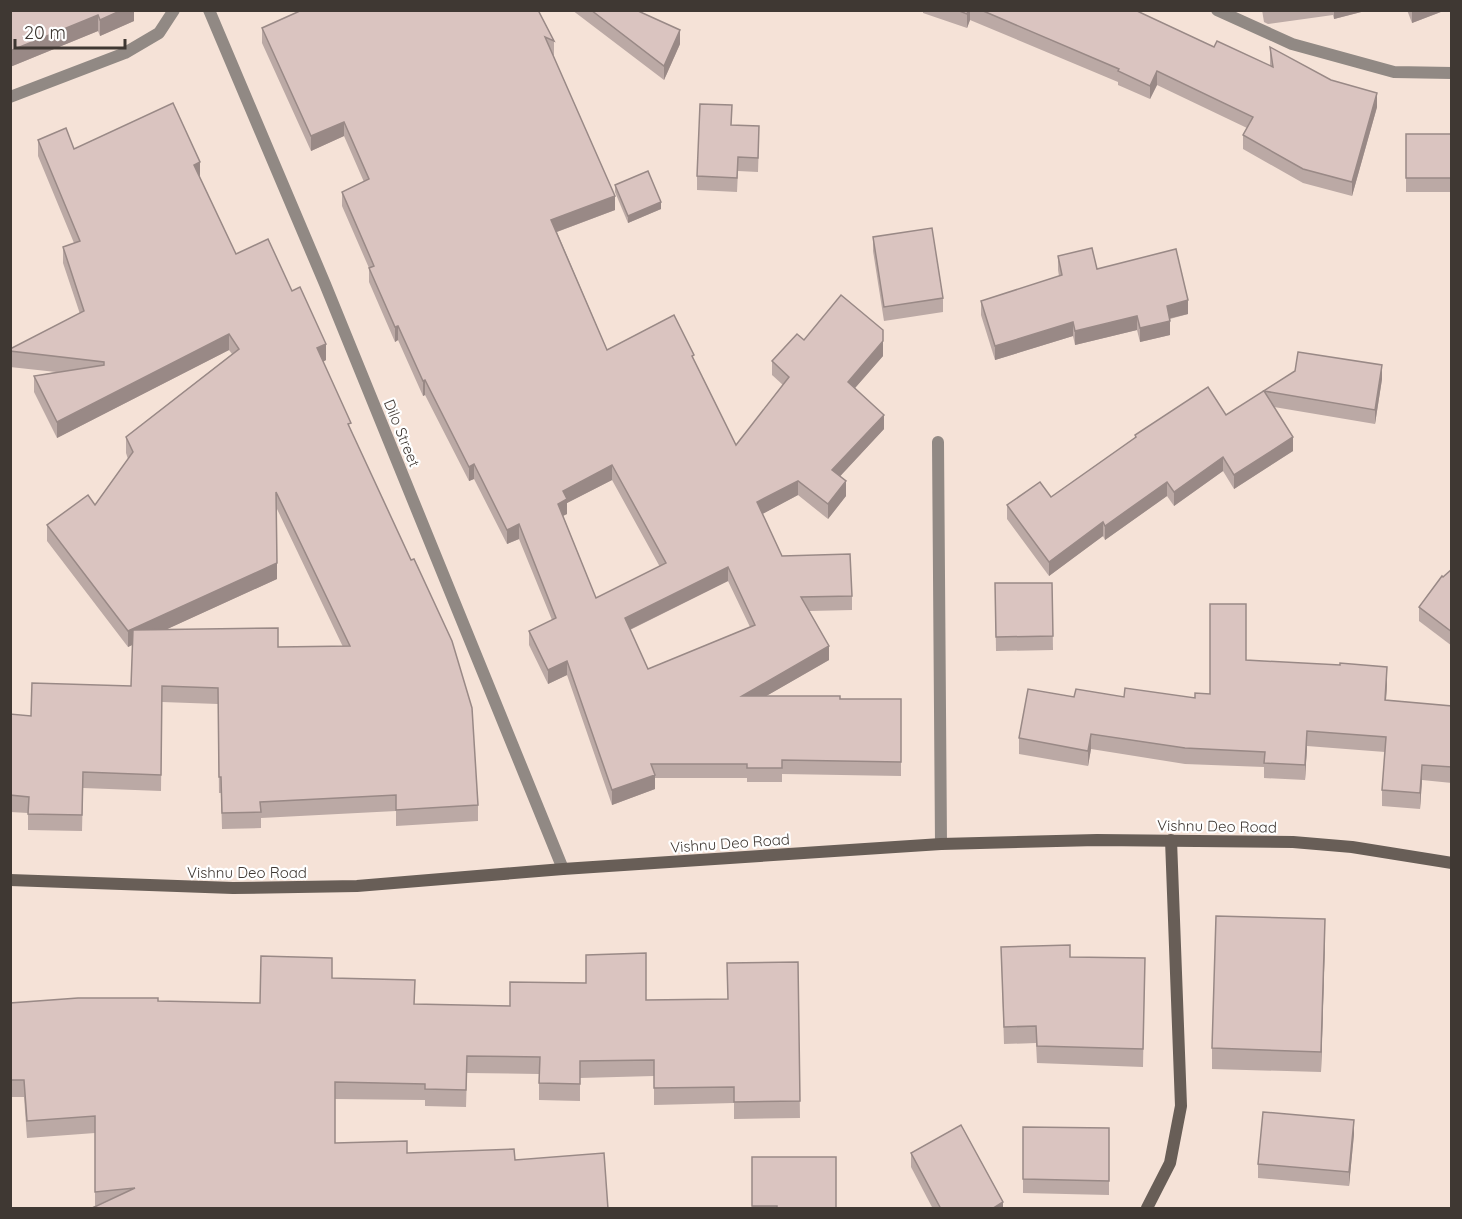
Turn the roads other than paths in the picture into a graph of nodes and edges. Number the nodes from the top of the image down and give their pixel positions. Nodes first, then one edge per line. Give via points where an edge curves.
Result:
1 (174, 10) edge
2 (209, 10) edge
3 (1217, 10) edge
4 (1452, 73) edge
5 (10, 97) edge
6 (938, 442) dead end
7 (1171, 840) junction
8 (941, 844) junction
9 (1452, 863) edge
10 (562, 868) junction
11 (10, 880) edge
12 (1147, 1209) edge

1 - 5 street via 159,33 125,52
2 - 10 street, Dilo Street via 325,284
3 - 4 street via 1292,44 1394,72
6 - 8 street
7 - 8 street, Vishnu Deo Road
7 - 9 street, Vishnu Deo Road via 1352,846
7 - 12 street via 1181,1106 1170,1163
8 - 10 street, Vishnu Deo Road
10 - 11 street, Vishnu Deo Road via 357,886 233,888

